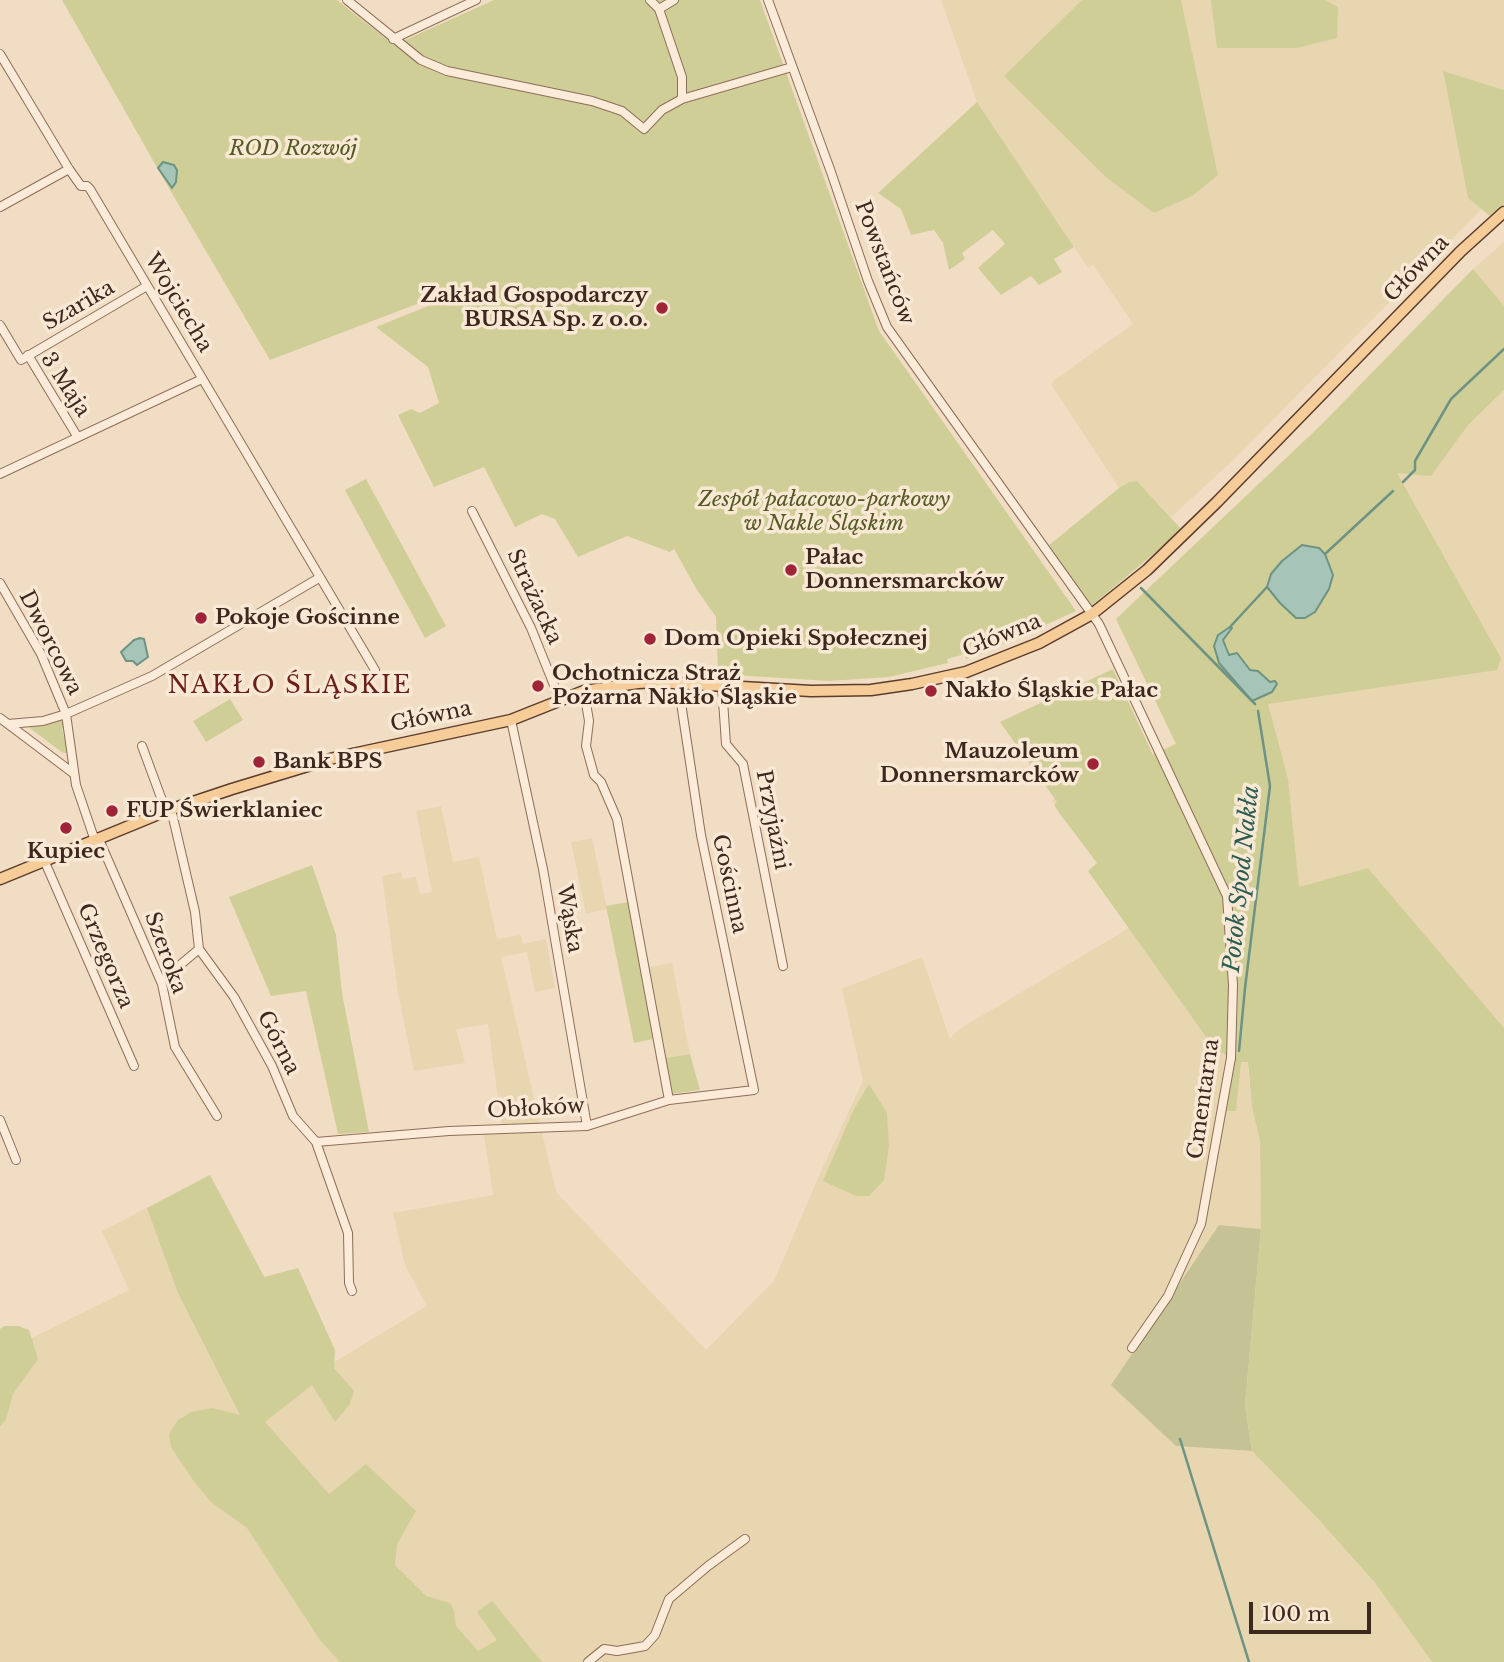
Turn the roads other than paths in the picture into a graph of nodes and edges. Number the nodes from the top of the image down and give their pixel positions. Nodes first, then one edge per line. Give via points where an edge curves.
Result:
1 (347, 0) edge
2 (476, 0) edge
3 (650, 0) edge
4 (674, 0) edge
5 (768, 0) edge
6 (659, 9) junction
7 (393, 38) junction
8 (0, 54) edge
9 (792, 67) junction
10 (681, 99) junction
11 (69, 169) junction
12 (0, 207) edge
13 (1504, 212) edge
14 (147, 286) junction
15 (0, 325) edge
16 (28, 355) junction
17 (202, 379) junction
18 (77, 436) junction
19 (0, 474) edge
20 (472, 511) dead end
21 (319, 578) junction
22 (0, 583) edge
23 (1091, 614) junction
24 (375, 670) dead end
25 (678, 683) junction
26 (722, 686) junction
27 (584, 691) junction
28 (560, 701) junction
29 (66, 714) junction
30 (0, 718) edge
31 (511, 720) junction
32 (8, 724) junction
33 (142, 746) dead end
34 (73, 773) junction
35 (169, 810) junction
36 (98, 838) junction
37 (44, 860) junction
38 (0, 879) edge
39 (199, 948) junction
40 (783, 966) dead end
41 (161, 981) junction
42 (134, 1066) dead end
43 (754, 1090) joint
44 (669, 1100) junction
45 (217, 1116) dead end
46 (0, 1120) edge
47 (587, 1126) junction
48 (316, 1142) junction
49 (16, 1160) dead end
50 (352, 1291) dead end
51 (1132, 1348) dead end
52 (745, 1539) dead end
53 (588, 1662) edge

1 - 7 street
2 - 7 street
3 - 6 street
4 - 6 street
5 - 9 street, Powstańców
6 - 10 street via 682,77
7 - 10 street via 421,60 447,71 592,101 622,111 644,129
8 - 11 street, Wojciecha
9 - 10 street
9 - 23 street, Powstańców via 887,327
11 - 12 street
11 - 14 street, Wojciecha via 81,186 90,189
13 - 23 main road, Główna via 1183,536
14 - 16 street, Szarika
14 - 17 street, Wojciecha
15 - 16 street, 3 Maja via 21,360
16 - 18 street, 3 Maja
17 - 18 street
17 - 21 street, Wojciecha
18 - 19 street
20 - 28 street, Strażacka via 531,628
21 - 24 street, Wojciecha
21 - 29 street via 152,676
22 - 29 street, Dworcowa via 41,654
23 - 26 main road, Główna via 1010,656 923,682 840,691
23 - 51 street, Cmentarna via 1227,896 1230,927 1231,1059 1201,1224 1168,1296
25 - 26 main road, Główna
25 - 27 main road, Główna via 638,682
25 - 43 street, Gościnna via 701,835
26 - 40 street, Przyjaźni via 726,744 743,764
27 - 28 main road, Główna
27 - 44 street via 589,721 586,746 594,775 617,819
28 - 31 main road, Główna
29 - 32 street
29 - 34 street, Dworcowa
30 - 32 street
31 - 35 main road, Główna via 334,758
31 - 47 street, Wąska via 543,869
32 - 34 street
33 - 35 street, Górna
34 - 36 street, Dworcowa via 93,835
35 - 36 main road, Główna
35 - 39 street, Górna via 195,912
36 - 37 main road, Główna
36 - 41 street, Szeroka
37 - 38 main road, Główna
37 - 42 street, Grzegorza
39 - 41 street
39 - 48 street, Górna via 234,997 293,1116
41 - 45 street, Szeroka via 174,1047
43 - 44 street, Obłoków
44 - 47 street, Obłoków
46 - 49 street
47 - 48 street, Obłoków
48 - 50 street, Górna via 348,1233
52 - 53 street via 669,1599 655,1635 645,1646 604,1649

